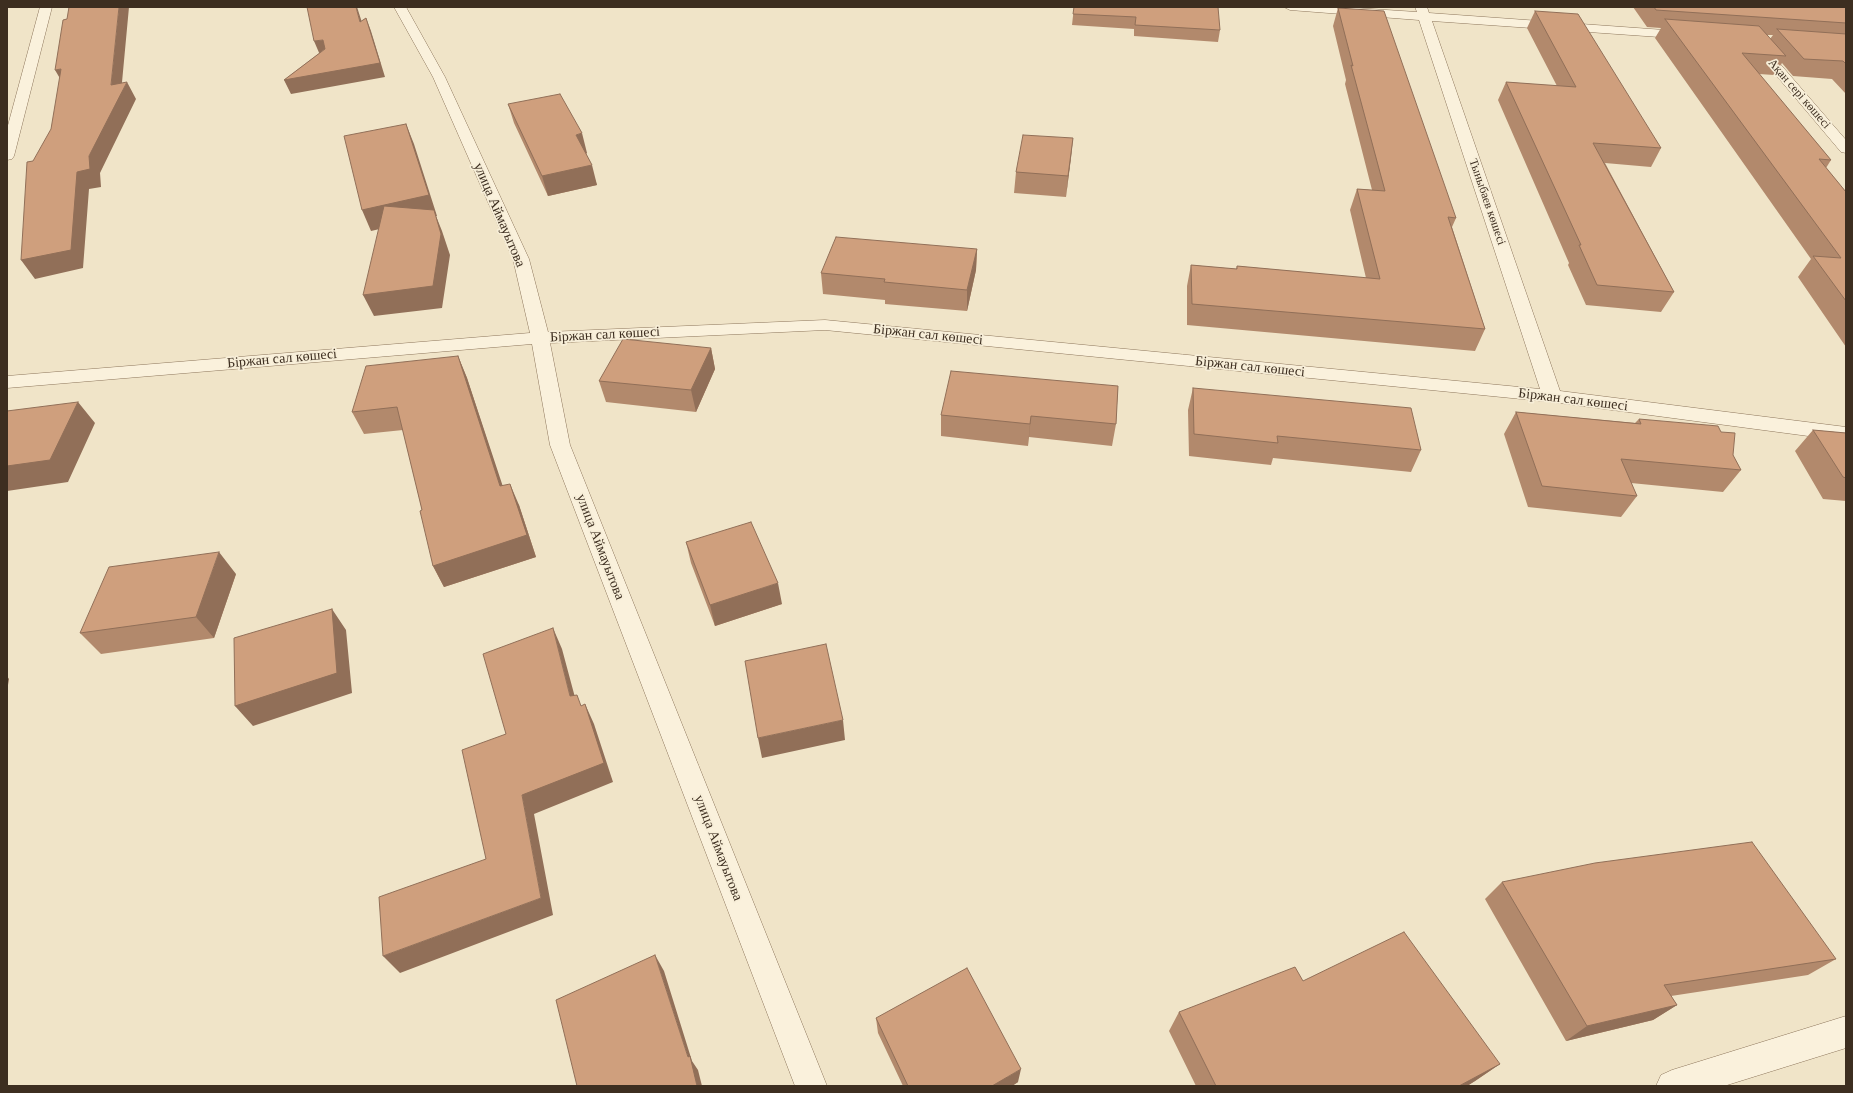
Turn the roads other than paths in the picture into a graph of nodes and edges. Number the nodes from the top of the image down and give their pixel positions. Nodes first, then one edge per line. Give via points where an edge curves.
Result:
1 (46, 7) edge
2 (400, 7) edge
3 (1290, 7) edge
4 (1423, 12) edge
5 (1697, 36) edge
6 (1768, 40) edge
7 (1846, 148) edge
8 (7, 156) edge
9 (540, 338) junction
10 (7, 382) edge
11 (1552, 396) junction
12 (1846, 434) edge
13 (1846, 1032) edge
14 (811, 1086) edge
15 (1672, 1086) edge

1 - 8 street
2 - 9 street, улица Аймауытова via 439,77 521,259
3 - 4 street
4 - 5 street
4 - 11 street, Тыныбаев көшесі
6 - 7 street, Ақан сері көшесі via 1752,39
9 - 10 street, Біржан сал көшесі
9 - 11 street, Біржан сал көшесі via 825,325
9 - 14 street, улица Аймауытова via 560,445
11 - 12 street, Біржан сал көшесі
13 - 15 street

